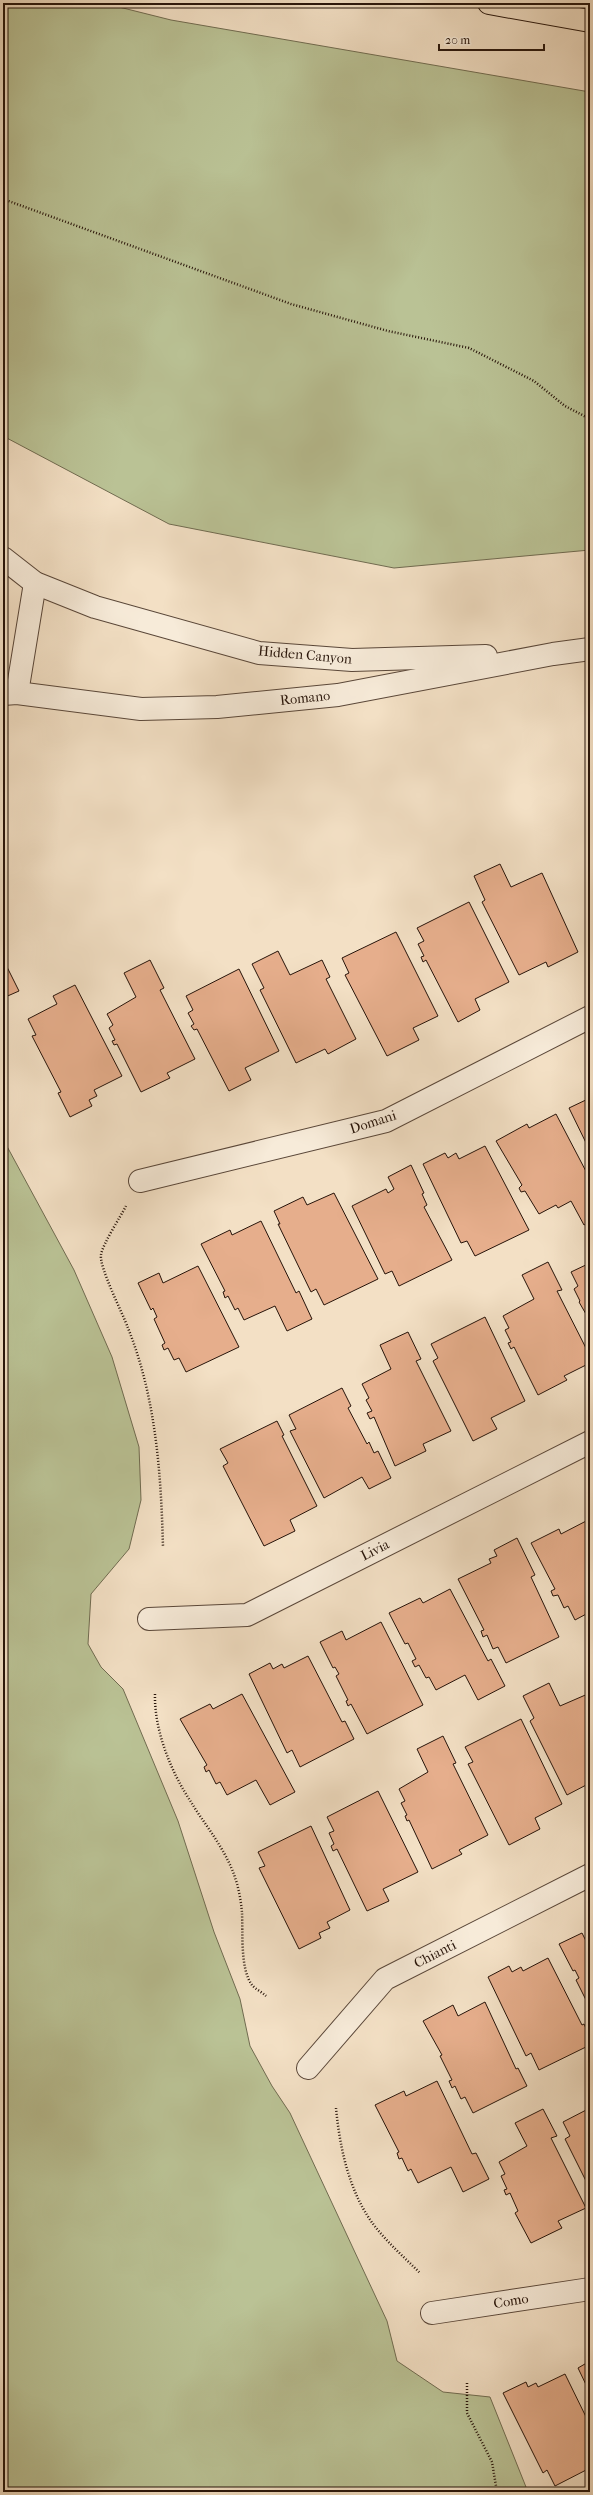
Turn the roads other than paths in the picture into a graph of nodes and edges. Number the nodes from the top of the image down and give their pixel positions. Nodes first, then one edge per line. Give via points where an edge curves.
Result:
1 (489, 3) edge
2 (590, 21) edge
3 (3, 558) edge
4 (36, 583) junction
5 (590, 649) edge
6 (553, 654) junction
7 (8, 688) edge
8 (590, 1017) edge
9 (140, 1181) road end
10 (590, 1442) edge
11 (149, 1619) dead end
12 (590, 1875) edge
13 (308, 2068) dead end
14 (590, 2289) edge
15 (432, 2313) dead end

1 - 2 main road
3 - 4 street, Hidden Canyon
4 - 6 street, Hidden Canyon via 96,607 259,653 352,660
4 - 7 street
5 - 6 street, Romano
6 - 7 street, Romano via 338,695 217,707 141,709
8 - 9 street, Domani via 386,1121
10 - 11 street, Livia via 247,1615
12 - 13 street, Chianti via 385,1979
14 - 15 street, Como

